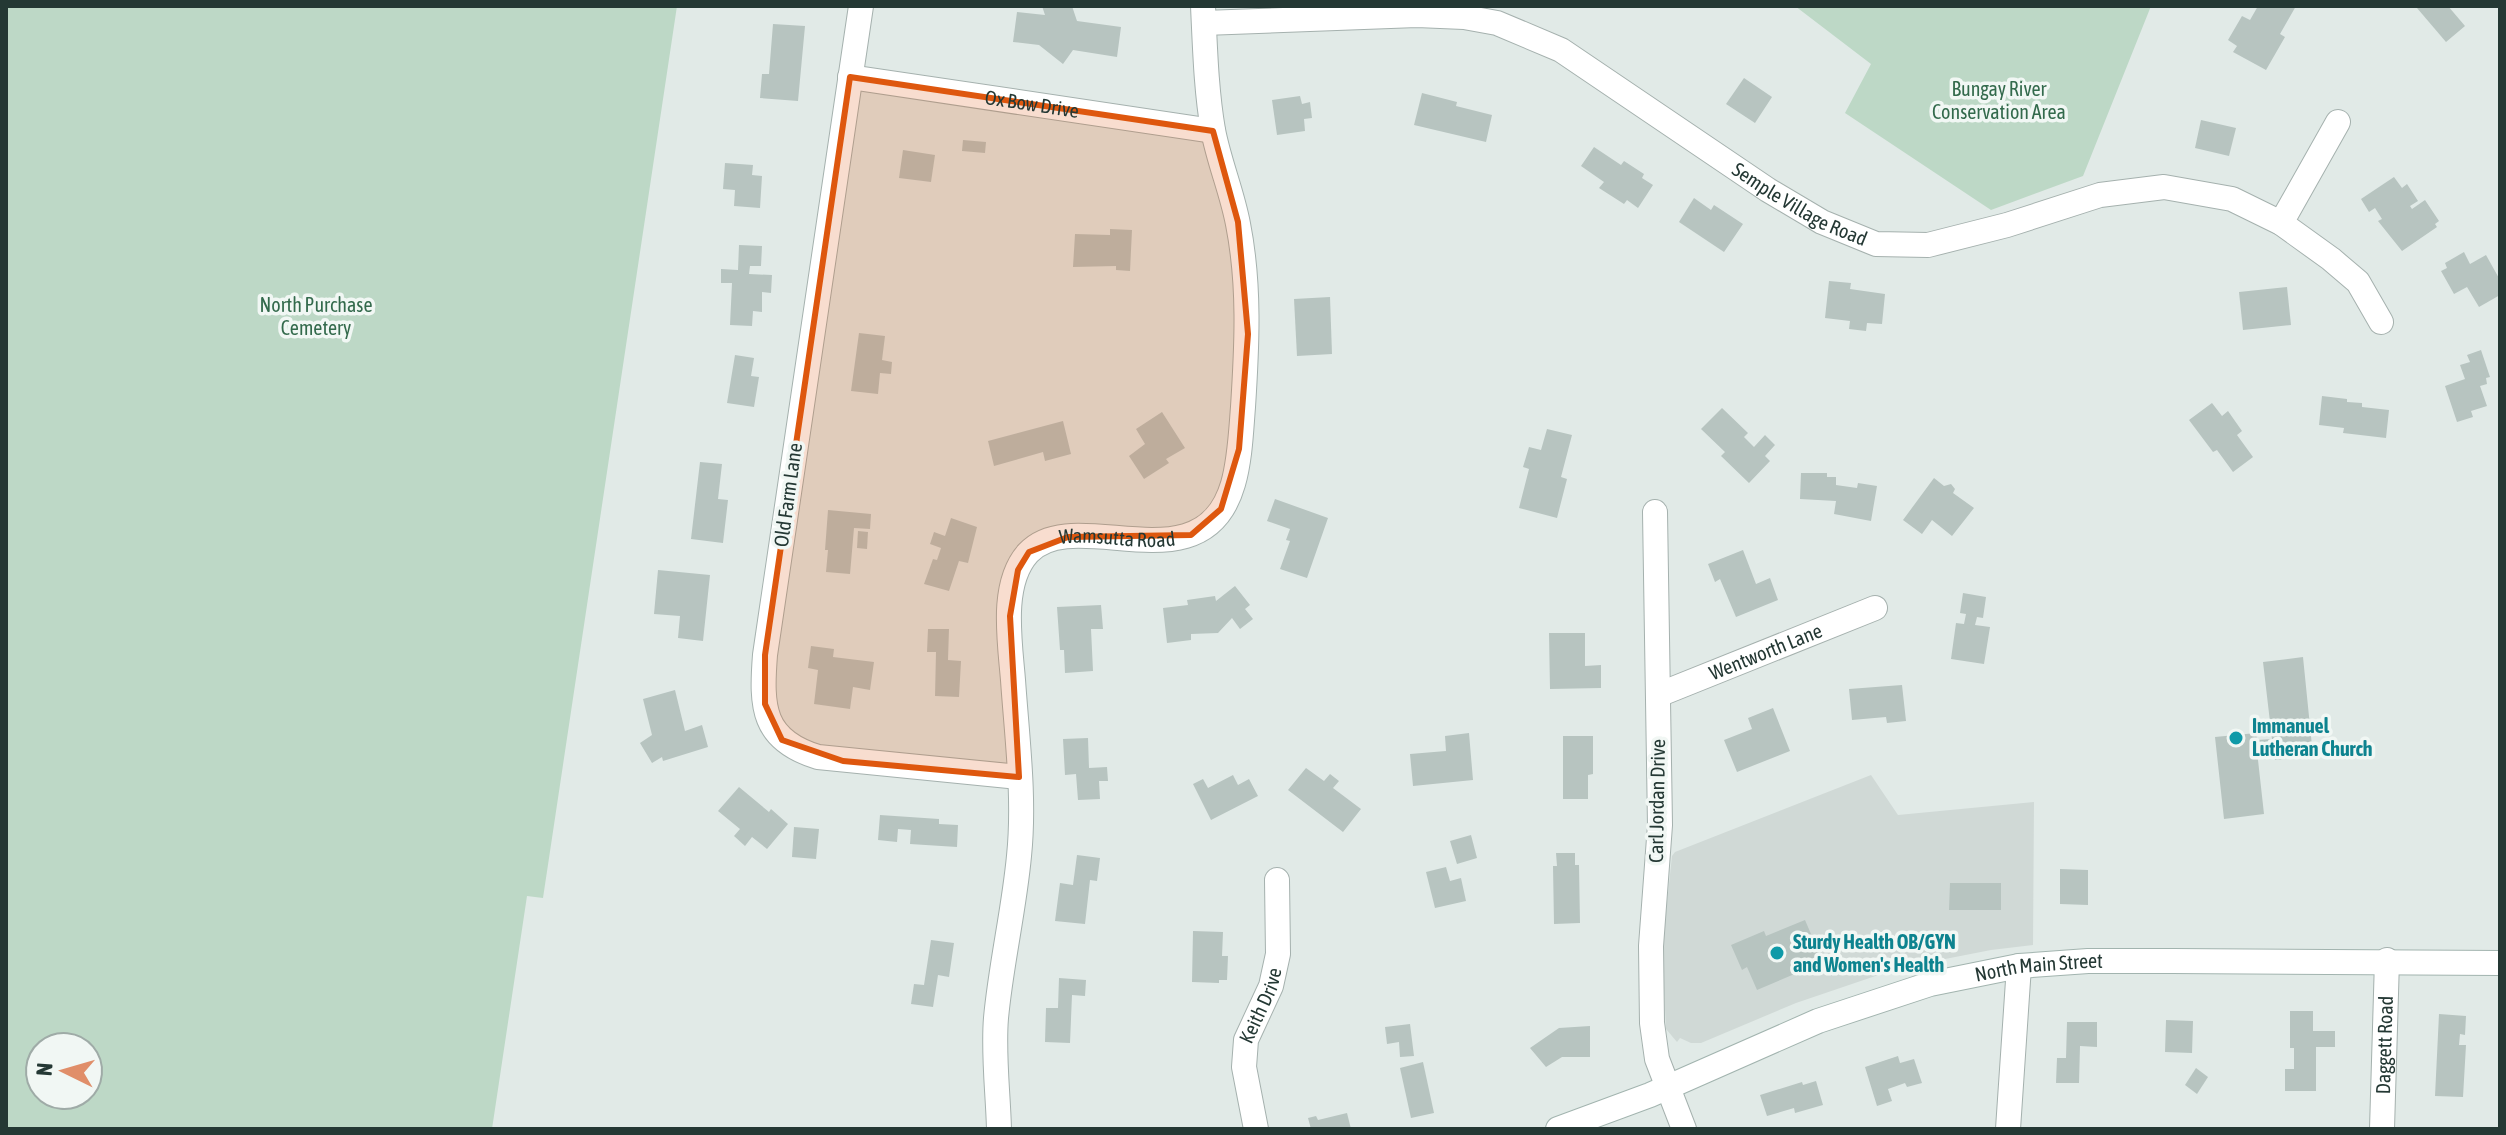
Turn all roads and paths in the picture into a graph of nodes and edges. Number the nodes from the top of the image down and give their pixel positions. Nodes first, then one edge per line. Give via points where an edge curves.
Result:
1 (861, 6) edge
2 (1203, 15) edge
3 (850, 77) junction
4 (2338, 122) dead end
5 (1213, 131) junction
6 (2281, 223) junction
7 (2381, 322) dead end
8 (1655, 512) dead end
9 (1875, 608) dead end
10 (1658, 695) junction
11 (1019, 777) junction
12 (1277, 880) dead end
13 (2387, 960) junction
14 (2500, 963) edge
15 (2019, 966) junction
16 (1669, 1087) junction
17 (999, 1129) edge
18 (1256, 1129) edge
19 (1558, 1129) edge
20 (1684, 1129) edge
21 (2008, 1129) edge
22 (2382, 1129) edge

1 - 3 street, Old Farm Lane
2 - 5 street, Wamsutta Road
2 - 6 street, Semple Village Road via 1417,15 1497,23 1561,50 1768,190 1822,222 1876,244 1928,245 2100,195 2164,187 2232,199
3 - 5 street, Ox Bow Drive
3 - 11 street, Old Farm Lane via 765,655 765,704 782,740 818,757
4 - 6 street
5 - 11 street, Wamsutta Road via 1245,269 1248,334 1233,486 1207,526 1191,535 1169,540 1068,537 1029,552 1018,570 1010,616
6 - 7 street, Semple Village Road via 2358,282
8 - 10 street, Carl Jordan Drive
9 - 10 street, Wentworth Lane
10 - 16 street, Carl Jordan Drive via 1660,825 1651,946 1652,1023 1657,1059
11 - 17 street, Wamsutta Road via 1020,853 996,1021
12 - 18 street, Keith Drive via 1278,954 1271,986 1246,1040 1244,1067
13 - 14 street, North Main Street
13 - 15 street, North Main Street
13 - 22 street, Daggett Road
15 - 16 street, North Main Street via 1930,984 1818,1021
15 - 21 street
16 - 19 street, North Main Street
16 - 20 street, Carl Jordan Drive

